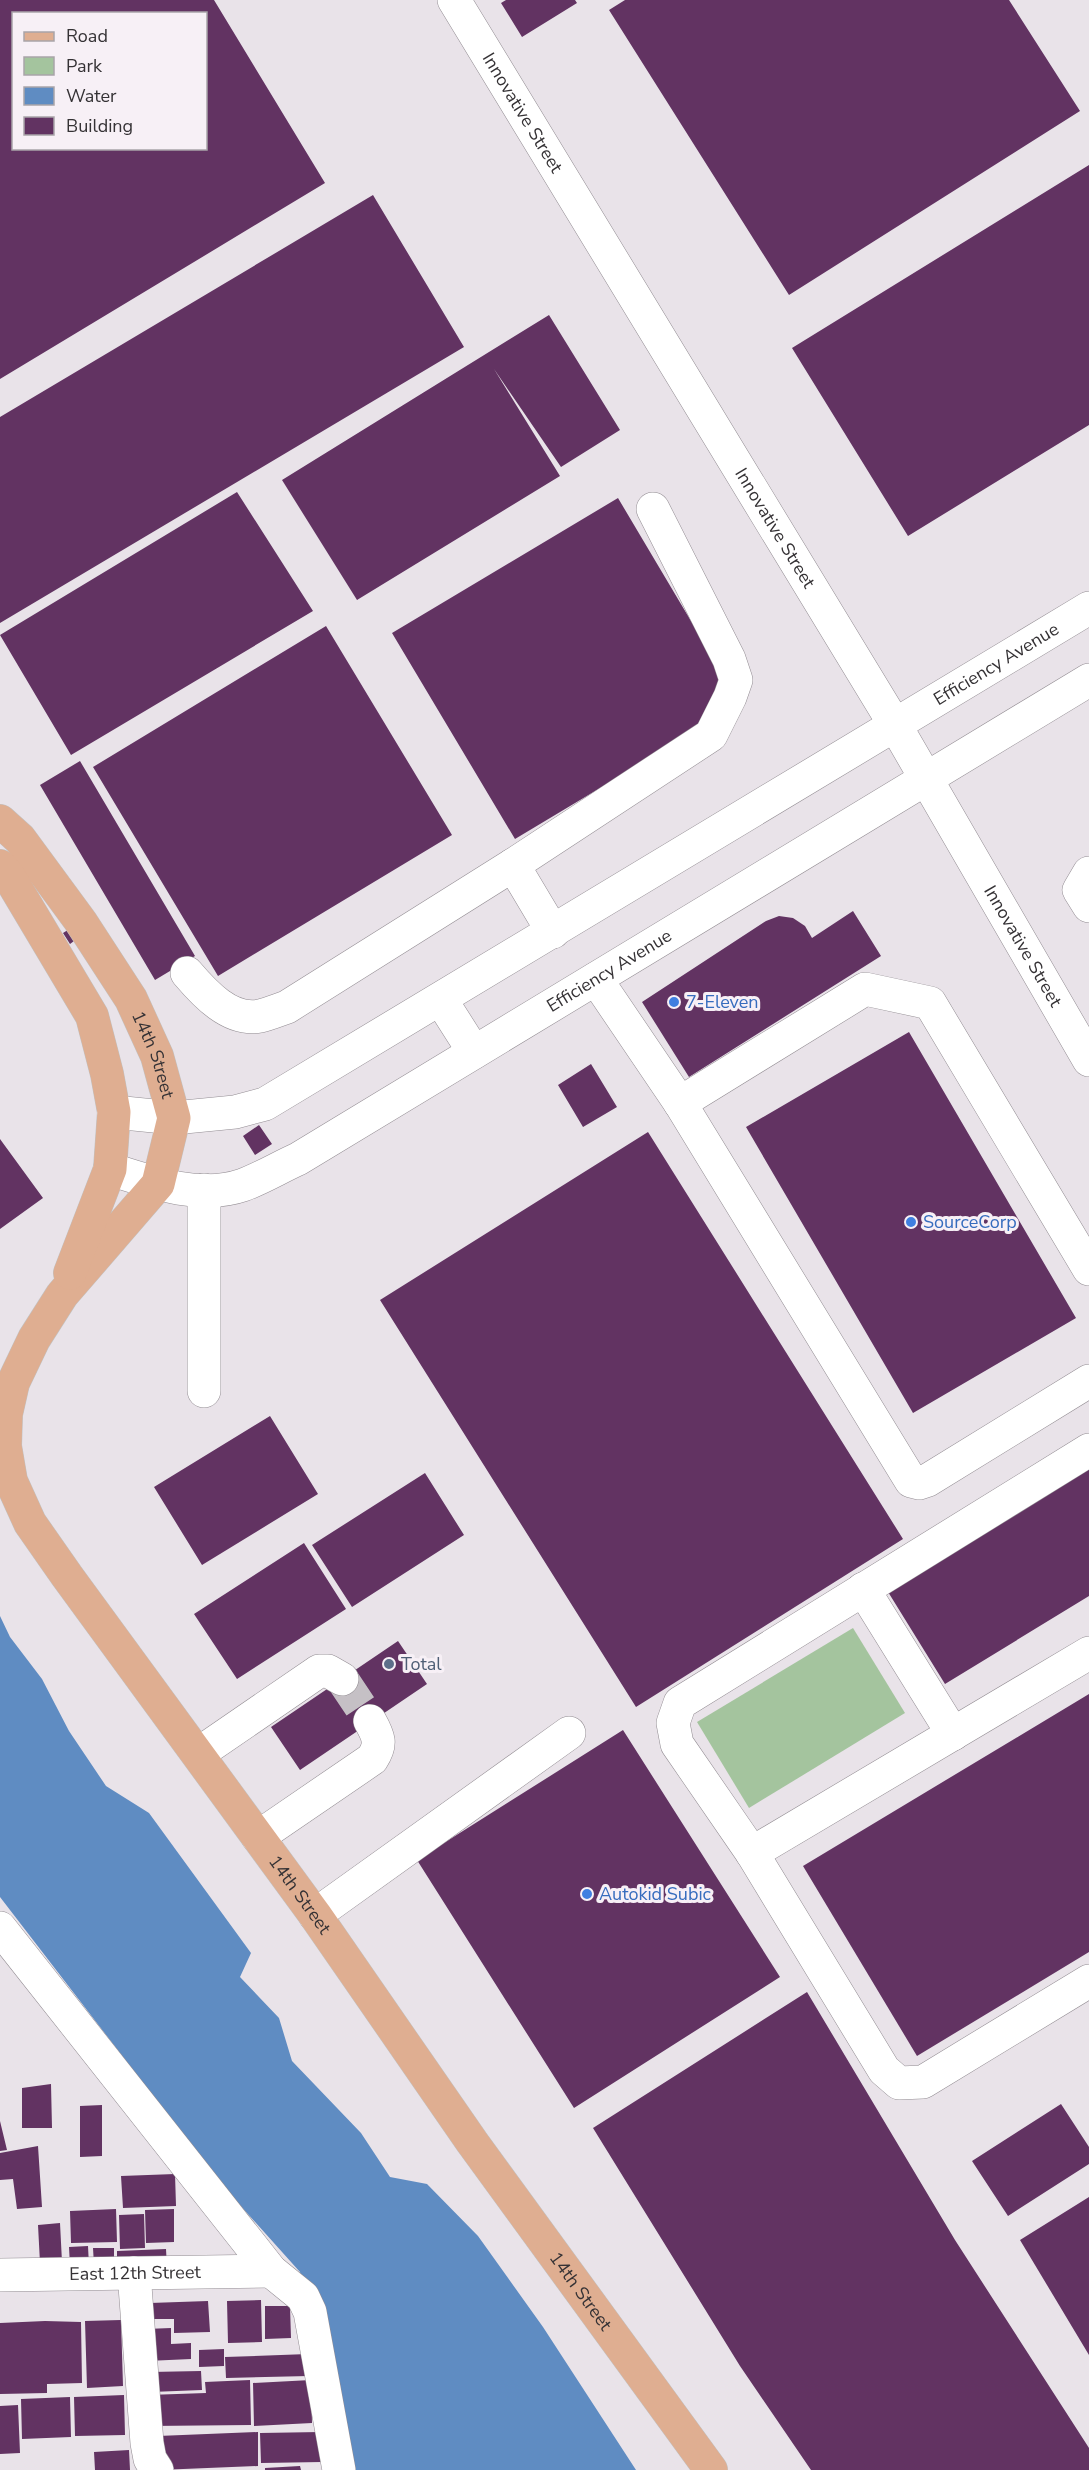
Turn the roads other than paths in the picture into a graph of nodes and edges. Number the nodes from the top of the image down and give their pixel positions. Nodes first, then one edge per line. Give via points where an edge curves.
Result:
1 (454, 0) edge
2 (653, 509) dead end
3 (1089, 608) edge
4 (1089, 680) edge
5 (896, 725) junction
6 (926, 779) junction
7 (0, 821) edge
8 (513, 865) junction
9 (0, 866) edge
10 (1089, 873) edge
11 (1089, 906) edge
12 (553, 932) junction
13 (187, 973) dead end
14 (596, 979) junction
15 (441, 1000) junction
16 (474, 1052) junction
17 (1089, 1060) edge
18 (680, 1103) junction
19 (114, 1112) junction
20 (174, 1118) junction
21 (110, 1169) junction
22 (158, 1184) junction
23 (204, 1190) junction
24 (1089, 1269) edge
25 (62, 1295) junction
26 (1089, 1381) edge
27 (204, 1392) dead end
28 (1089, 1450) edge
29 (863, 1589) junction
30 (1089, 1653) edge
31 (342, 1679) dead end
32 (370, 1721) tunnel mouth
33 (569, 1733) dead end
34 (953, 1734) junction
35 (198, 1754) junction
36 (258, 1837) junction
37 (752, 1854) junction
38 (315, 1915) junction
39 (0, 1928) edge
40 (1089, 1981) edge
41 (271, 2271) junction
42 (134, 2273) junction
43 (0, 2275) edge
44 (157, 2470) edge
45 (339, 2470) edge
46 (711, 2470) edge

1 - 5 street, Innovative Street
2 - 8 street via 729,659 736,680 730,697 711,735
3 - 5 street, Efficiency Avenue
4 - 6 street, Efficiency Avenue
5 - 6 street, Innovative Street
5 - 12 street, Efficiency Avenue
6 - 14 street, Efficiency Avenue
6 - 17 street, Innovative Street
7 - 20 main road, 14th Street via 20,839 81,921 131,999 157,1056
8 - 12 street
8 - 13 street via 287,1007 258,1017 231,1012 204,993
9 - 19 main road, 14th Street via 92,1016
10 - 11 street via 1079,890
12 - 15 street, Efficiency Avenue
14 - 16 street, Efficiency Avenue
14 - 18 street
15 - 16 street
15 - 20 street, Efficiency Avenue via 265,1104 235,1112
16 - 23 street, Efficiency Avenue via 298,1159 241,1185
18 - 24 street via 865,989 930,1003
18 - 26 street via 911,1481 928,1480
19 - 20 street, Efficiency Avenue
19 - 21 main road, 14th Street
20 - 22 main road, 14th Street
21 - 22 street, Efficiency Avenue
21 - 25 main road, 14th Street
22 - 23 street, Efficiency Avenue
22 - 25 main road, 14th Street
23 - 27 street
25 - 35 main road, 14th Street via 34,1339 13,1383 4,1446 11,1481 30,1523
28 - 29 street
29 - 34 street
29 - 37 street via 680,1703 673,1723 676,1744
30 - 34 street
31 - 35 street via 319,1671
32 - 36 street via 380,1738 372,1759
33 - 38 street
34 - 37 street
35 - 36 main road, 14th Street
36 - 38 main road, 14th Street
37 - 40 street via 884,2070 899,2083 923,2082
38 - 46 main road, 14th Street via 472,2142
39 - 41 street
41 - 42 street, East 12th Street
41 - 45 street via 303,2297 310,2312
42 - 43 street, East 12th Street
42 - 44 street via 147,2443

